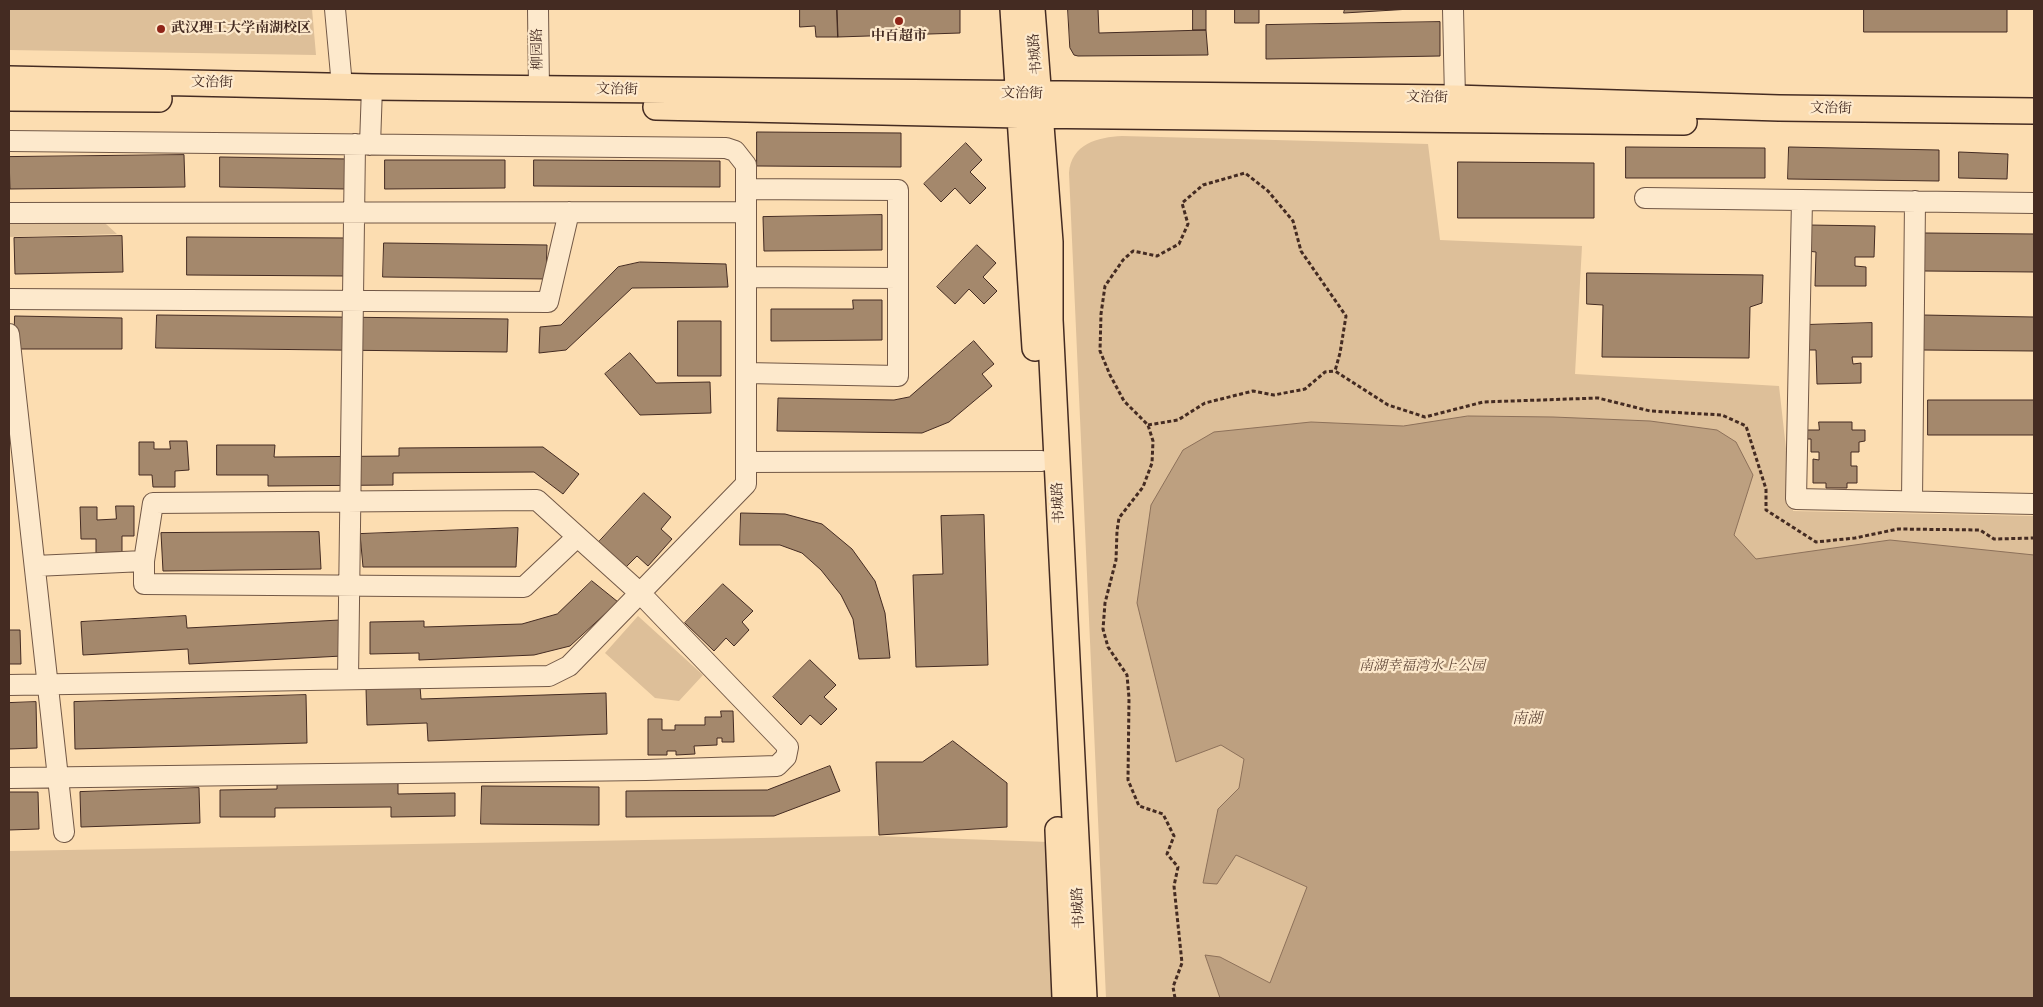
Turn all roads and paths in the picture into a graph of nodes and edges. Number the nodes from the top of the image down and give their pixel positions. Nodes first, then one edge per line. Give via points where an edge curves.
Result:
1 (335, 9) edge
2 (538, 9) edge
3 (1013, 9) edge
4 (1032, 9) edge
5 (1453, 9) edge
6 (9, 79) edge
7 (342, 86) junction
8 (539, 89) junction
9 (372, 94) junction
10 (9, 98) edge
11 (1455, 98) junction
12 (1029, 105) junction
13 (2034, 111) edge
14 (2034, 126) edge
15 (9, 141) edge
16 (363, 145) junction
17 (746, 189) junction
18 (1645, 198) dead end
19 (1802, 200) junction
20 (1915, 201) junction
21 (2034, 203) edge
22 (355, 212) junction
23 (569, 212) junction
24 (746, 212) junction
25 (9, 213) edge
26 (746, 277) junction
27 (898, 278) junction
28 (9, 299) edge
29 (353, 301) junction
30 (9, 334) edge
31 (1335, 371) junction
32 (746, 373) junction
33 (1148, 425) junction
34 (15, 440) edge
35 (1042, 461) junction
36 (746, 462) junction
37 (1912, 501) junction
38 (351, 502) junction
39 (2034, 504) edge
40 (577, 536) junction
41 (2034, 538) edge
42 (144, 561) junction
43 (35, 566) junction
44 (350, 586) junction
45 (640, 593) junction
46 (348, 679) junction
47 (48, 684) junction
48 (9, 685) edge
49 (58, 777) junction
50 (9, 778) edge
51 (64, 832) dead end
52 (1065, 998) edge
53 (1084, 998) edge
54 (1175, 998) edge

1 - 7 street
2 - 8 street, 柳园路
3 - 12 main road, 书城路
4 - 12 main road, 书城路
5 - 11 street
6 - 7 main road, 文治街
7 - 9 main road, 文治街
8 - 9 main road, 文治街
8 - 12 main road, 文治街
9 - 10 main road, 文治街
9 - 12 main road, 文治街
9 - 16 street
11 - 12 main road, 文治街
11 - 13 main road, 文治街 via 1779,108
12 - 14 main road, 文治街
12 - 35 main road, 书城路
12 - 53 main road, 书城路 via 1050,242 1050,320
15 - 16 street
16 - 17 street via 726,148 735,151 746,165
16 - 22 street
17 - 24 street
17 - 27 street via 898,190
18 - 19 street
19 - 20 street
19 - 37 street via 1796,499
20 - 21 street
20 - 37 street
22 - 23 street
22 - 25 street
22 - 29 street
23 - 24 street
23 - 29 street via 548,302
24 - 26 street
26 - 27 street
26 - 32 street
27 - 32 street via 898,376
28 - 29 street
29 - 38 street
30 - 34 street
31 - 33 path via 1325,372 1305,389 1274,395 1253,390 1205,403 1178,420
31 - 33 path via 1346,316 1301,251 1293,221 1268,191 1245,173 1203,185 1182,202 1188,224 1179,244 1157,256 1133,251 1105,286 1100,351 1124,401
31 - 41 path via 1388,405 1425,417 1483,402 1598,398 1650,411 1722,415 1746,426 1766,489 1766,510 1816,542 1898,529 1980,530 1994,539
32 - 36 street
33 - 54 path via 1153,441 1152,464 1143,487 1119,518 1116,560 1105,603 1103,629 1108,647 1126,675 1129,698 1128,780 1139,806 1163,814 1174,836 1167,854 1178,867 1174,886 1182,964 1173,987
34 - 43 street
35 - 36 street
35 - 52 main road, 书城路
36 - 45 street via 746,484
37 - 39 street
38 - 40 street via 538,500
38 - 42 street via 153,503
38 - 44 street
40 - 44 street via 524,587
40 - 45 street
42 - 43 street
42 - 44 street via 144,584
43 - 47 street
44 - 46 street
45 - 46 street via 569,666 549,676
45 - 49 street via 788,747 786,757 777,766
46 - 47 street
47 - 48 street
47 - 49 street
49 - 50 street
49 - 51 street

